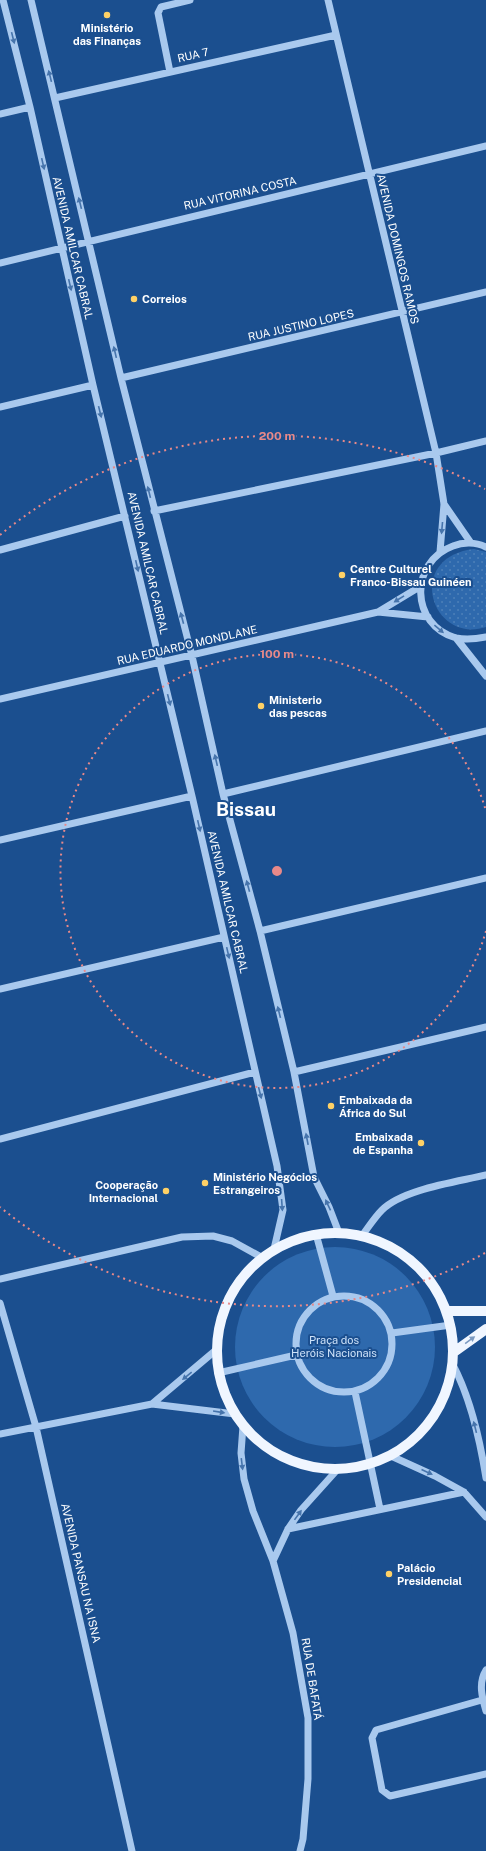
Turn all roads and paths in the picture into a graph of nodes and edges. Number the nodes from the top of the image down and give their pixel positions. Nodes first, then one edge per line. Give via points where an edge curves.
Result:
1 (3, 0) edge
2 (31, 0) edge
3 (190, 0) edge
4 (328, 0) edge
5 (336, 35) junction
6 (170, 72) junction
7 (55, 98) junction
8 (30, 107) junction
9 (0, 114) edge
10 (486, 146) edge
11 (369, 174) junction
12 (89, 240) junction
13 (62, 247) junction
14 (0, 263) edge
15 (486, 292) edge
16 (401, 312) junction
17 (121, 378) junction
18 (93, 385) junction
19 (0, 407) edge
20 (486, 441) edge
21 (436, 453) junction
22 (444, 504) junction
23 (154, 511) junction
24 (125, 516) junction
25 (471, 543) junction
26 (486, 547) edge
27 (0, 550) edge
28 (440, 552) junction
29 (421, 586) junction
30 (378, 612) junction
31 (428, 617) junction
32 (486, 637) edge
33 (456, 638) junction
34 (192, 656) junction
35 (159, 662) junction
36 (486, 676) edge
37 (0, 699) edge
38 (486, 731) edge
39 (223, 794) junction
40 (192, 796) junction
41 (0, 840) edge
42 (486, 878) edge
43 (260, 931) junction
44 (224, 937) junction
45 (0, 989) edge
46 (486, 1027) edge
47 (254, 1072) junction
48 (294, 1072) junction
49 (0, 1139) edge
50 (486, 1175) edge
51 (339, 1233) junction
52 (316, 1234) junction
53 (361, 1237) junction
54 (274, 1249) junction
55 (263, 1258) junction
56 (0, 1280) edge
57 (333, 1296) junction
58 (0, 1302) edge
59 (447, 1311) junction
60 (486, 1311) edge
61 (451, 1325) junction
62 (486, 1328) edge
63 (392, 1334) junction
64 (216, 1350) junction
65 (454, 1352) junction
66 (296, 1355) junction
67 (453, 1365) junction
68 (218, 1373) junction
69 (355, 1392) junction
70 (152, 1404) junction
71 (235, 1414) junction
72 (243, 1426) junction
73 (36, 1427) junction
74 (0, 1434) edge
75 (391, 1456) junction
76 (370, 1465) junction
77 (337, 1470) junction
78 (486, 1478) edge
79 (464, 1492) junction
80 (380, 1510) junction
81 (486, 1517) edge
82 (288, 1528) junction
83 (273, 1561) junction
84 (486, 1670) edge
85 (482, 1700) junction
86 (486, 1711) edge
87 (486, 1774) edge
88 (132, 1851) edge
89 (300, 1851) edge

1 -> 8 street, AVENIDA AMILCAR CABRAL
7 -> 2 street, AVENIDA AMILCAR CABRAL
3 - 6 street via 160,7 158,13
4 - 5 street, AVENIDA DOMINGOS RAMOS
5 - 6 street, RUA 7
5 - 11 street, AVENIDA DOMINGOS RAMOS
6 - 7 street, RUA 7
12 -> 7 street, AVENIDA AMILCAR CABRAL
8 - 9 street
8 -> 13 street, AVENIDA AMILCAR CABRAL
10 - 11 street, RUA VITORINA COSTA
11 - 12 street, RUA VITORINA COSTA
11 - 16 street, AVENIDA DOMINGOS RAMOS
12 - 13 street, RUA VITORINA COSTA
17 -> 12 street, AVENIDA AMILCAR CABRAL
13 - 14 street, RUA VITORINA COSTA
13 -> 18 street, AVENIDA AMILCAR CABRAL
15 - 16 street, RUA JUSTINO LOPES
16 - 17 street, RUA JUSTINO LOPES
16 - 21 street, AVENIDA DOMINGOS RAMOS
23 -> 17 street, AVENIDA AMILCAR CABRAL
18 - 19 street
18 -> 24 street, AVENIDA AMILCAR CABRAL
20 - 21 street
21 - 22 street, AVENIDA DOMINGOS RAMOS
21 - 23 street
22 - 25 street, AVENIDA DOMINGOS RAMOS
22 -> 28 street, AVENIDA DOMINGOS RAMOS
34 -> 23 street, AVENIDA AMILCAR CABRAL
24 - 27 street
24 -> 35 street, AVENIDA AMILCAR CABRAL
25 - 26 street
25 - 28 street via 457,544
28 - 29 street via 427,567
29 -> 30 street, RUA EDUARDO MONDLANE
29 - 31 street via 422,605
30 - 31 street, RUA EDUARDO MONDLANE
30 - 34 street, RUA EDUARDO MONDLANE
31 -> 33 street via 445,633
32 - 33 street via 471,640
33 - 36 street
34 - 35 street, RUA EDUARDO MONDLANE
39 -> 34 street, AVENIDA AMILCAR CABRAL
35 - 37 street, RUA EDUARDO MONDLANE
35 -> 40 street, AVENIDA AMILCAR CABRAL
38 - 39 street
43 -> 39 street, AVENIDA AMILCAR CABRAL
40 - 41 street
40 -> 44 street, AVENIDA AMILCAR CABRAL
42 - 43 street
48 -> 43 street, AVENIDA AMILCAR CABRAL
44 - 45 street
44 -> 47 street, AVENIDA AMILCAR CABRAL
46 - 48 street
47 - 49 street
47 -> 54 street, AVENIDA AMILCAR CABRAL via 277,1166 283,1210
51 -> 48 street, AVENIDA AMILCAR CABRAL via 314,1177
50 - 53 street via 425,1189 397,1200 382,1210
51 - 52 main road
51 - 53 main road
52 - 54 main road
52 - 57 street
53 - 59 main road via 374,1240 405,1256 430,1280
54 - 55 main road
55 - 56 street via 232,1241 213,1236 182,1237
55 - 64 main road via 250,1268 232,1292 220,1320
57 - 63 street via 359,1298 380,1311
57 - 66 street via 311,1308 307,1314 297,1330
58 - 73 street, AVENIDA PANSAU NA ISNA
59 - 60 main road
59 - 61 main road
61 - 63 street
61 - 65 main road
65 -> 62 main road
63 - 69 street via 391,1359 378,1380
64 - 68 main road
64 -> 70 street
65 - 67 main road
66 - 68 street
66 - 69 street via 308,1377 325,1388 330,1391
67 - 75 main road via 447,1393 434,1418 415,1440
78 -> 67 street via 463,1384
68 - 71 main road via 224,1394
69 - 76 street
70 -> 71 street
70 - 73 street
71 - 72 main road
72 - 77 main road via 258,1441 288,1459 315,1468
72 -> 83 street, RUA DE BAFATÁ via 241,1453 244,1479 253,1511
73 - 74 street
73 - 88 street, AVENIDA PANSAU NA ISNA
75 - 76 main road
75 -> 79 street
76 - 77 main road
76 - 80 street
82 -> 77 street
79 - 80 street
79 - 81 street
80 - 82 street
82 - 83 street
83 - 89 street, RUA DE BAFATÁ via 293,1634 308,1718 308,1779
84 - 85 street via 480,1680
85 - 86 street
85 - 87 street via 376,1730 372,1738 382,1790 390,1796

